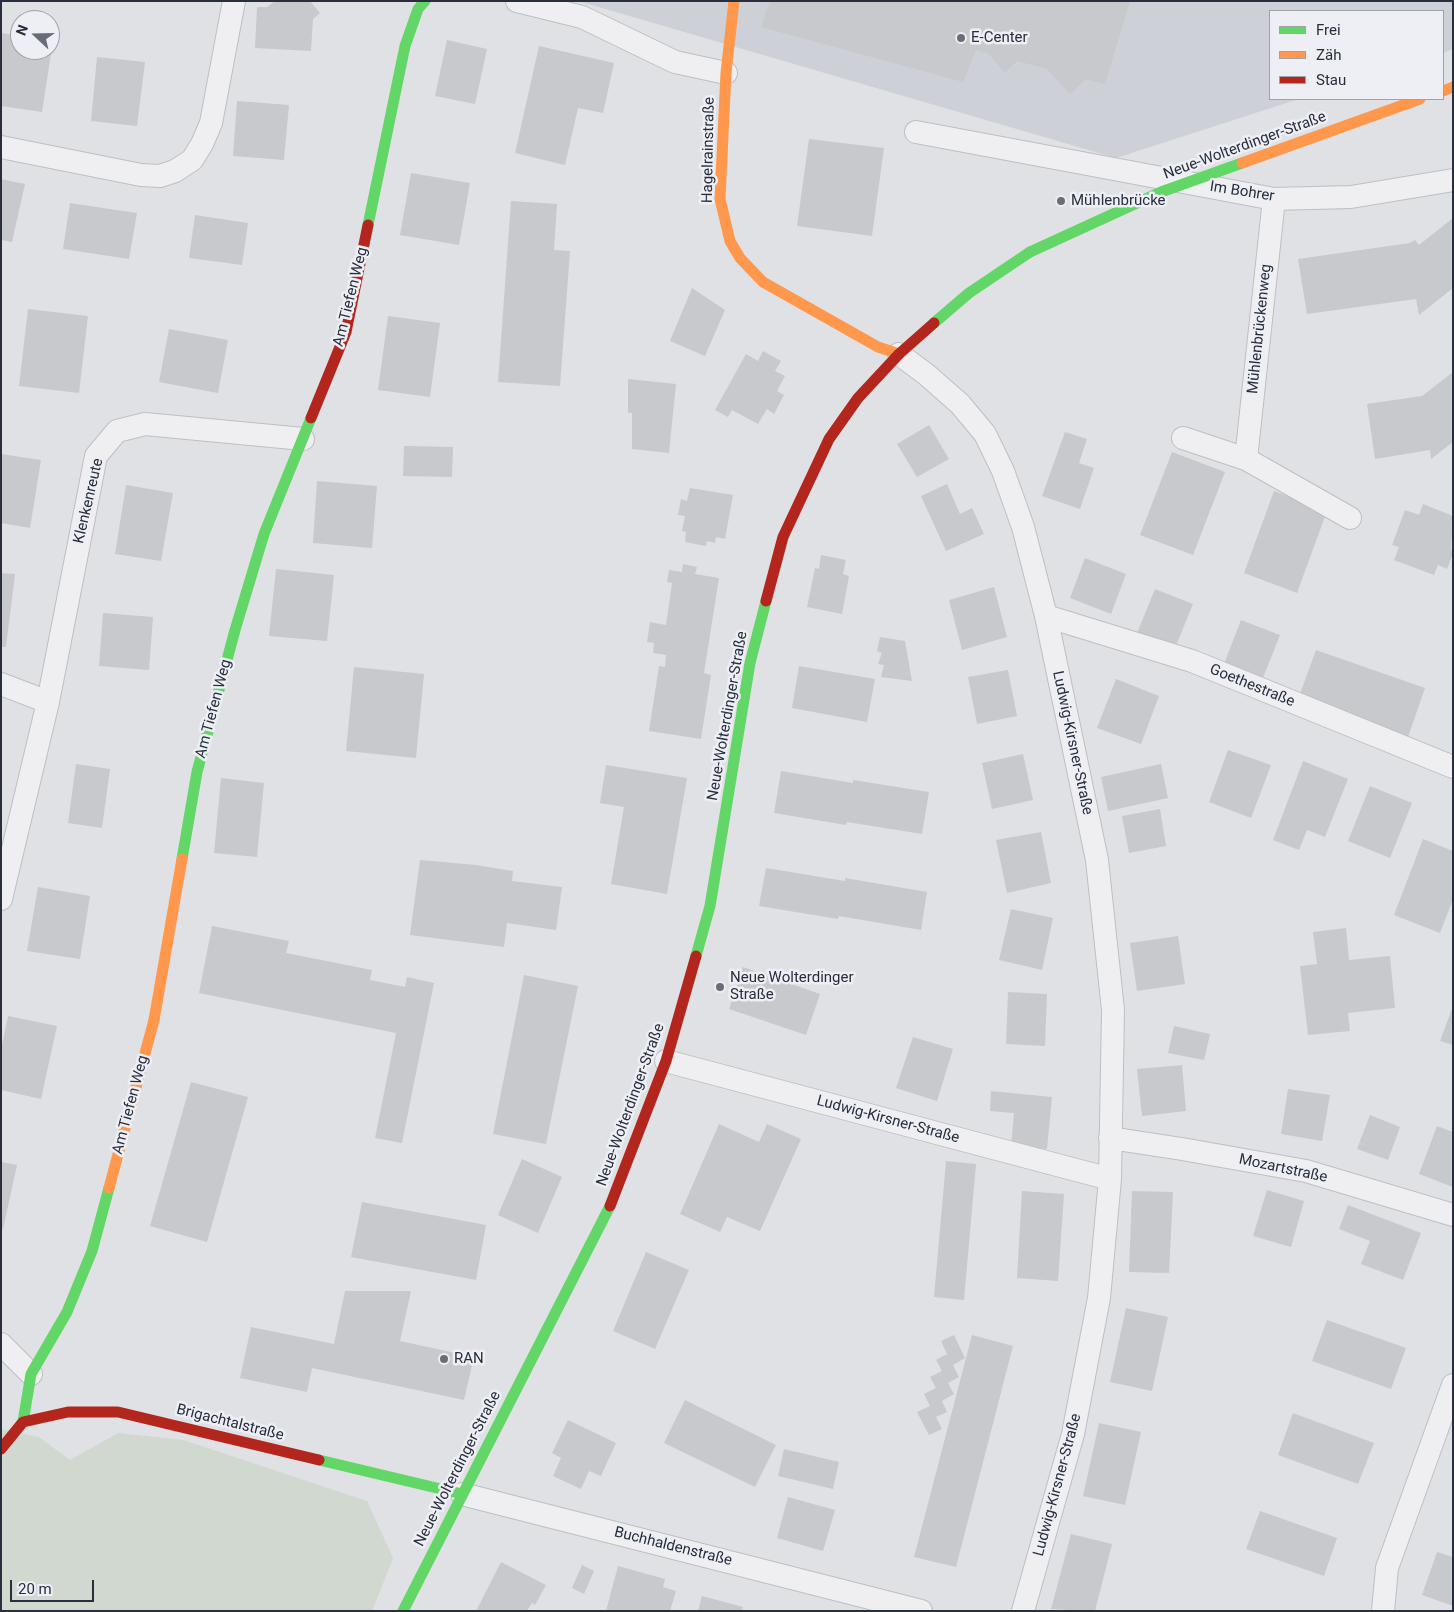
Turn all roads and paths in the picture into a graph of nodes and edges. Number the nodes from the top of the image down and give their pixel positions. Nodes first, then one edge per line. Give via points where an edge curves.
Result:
1 (234, 1) edge
2 (425, 1) edge
3 (517, 1) edge
4 (734, 1) edge
5 (726, 73) junction
6 (1417, 100) edge
7 (916, 132) dead end
8 (1, 147) edge
9 (1453, 180) edge
10 (1274, 199) junction
11 (899, 354) junction
12 (1182, 438) dead end
13 (303, 440) junction
14 (1246, 459) junction
15 (1350, 518) dead end
16 (1046, 616) junction
17 (1, 684) edge
18 (48, 702) junction
19 (1453, 767) edge
20 (1, 899) edge
21 (666, 1061) junction
22 (1110, 1138) junction
23 (1110, 1179) junction
24 (1453, 1215) edge
25 (1, 1344) edge
26 (31, 1374) junction
27 (1453, 1385) edge
28 (23, 1422) junction
29 (1, 1449) edge
30 (462, 1494) junction
31 (882, 1605) edge
32 (403, 1611) edge
33 (921, 1611) edge
34 (1023, 1611) edge
35 (1383, 1611) edge

1 - 8 street via 211,123 192,160 175,171 160,176 141,176
2 - 13 main road, Am Tiefen Weg via 418,9 405,46 346,332
3 - 5 street via 582,17 675,62
4 - 5 main road, Hagelrainstraße
5 - 11 main road, Hagelrainstraße via 720,199 730,241 740,258 763,282 878,347
6 - 11 main road, Neue-Wolterdinger-Straße, bridge via 1161,192 1030,252 969,293
7 - 10 street, Im Bohrer
9 - 10 street, Im Bohrer via 1351,197
10 - 14 street, Mühlenbrückenweg
11 - 16 street, Ludwig-Kirsner-Straße via 960,404 985,434 1004,471 1020,518
11 - 21 main road, Neue-Wolterdinger-Straße via 858,398 829,438 783,537 750,663 710,906
12 - 14 street
13 - 18 street, Klenkenreute via 145,424 117,431 96,456
13 - 26 main road, Am Tiefen Weg via 264,534 197,772 154,1020 92,1251 67,1312
14 - 15 street
16 - 19 street, Goethestraße via 1192,661
16 - 22 street, Ludwig-Kirsner-Straße via 1097,860 1113,1010
17 - 18 street
18 - 20 street, Klenkenreute
21 - 23 street, Ludwig-Kirsner-Straße
21 - 30 main road, Neue-Wolterdinger-Straße via 610,1206
22 - 23 street, Ludwig-Kirsner-Straße
22 - 24 street, Mozartstraße via 1306,1171
23 - 34 street, Ludwig-Kirsner-Straße via 1099,1298 1074,1434
25 - 26 street
26 - 28 main road, Am Tiefen Weg
27 - 35 street via 1387,1568
28 - 29 main road
28 - 30 main road, Brigachtalstraße via 68,1412 118,1412
30 - 31 street, Buchhaldenstraße
30 - 32 main road, Neue-Wolterdinger-Straße
31 - 33 street, Buchhaldenstraße

